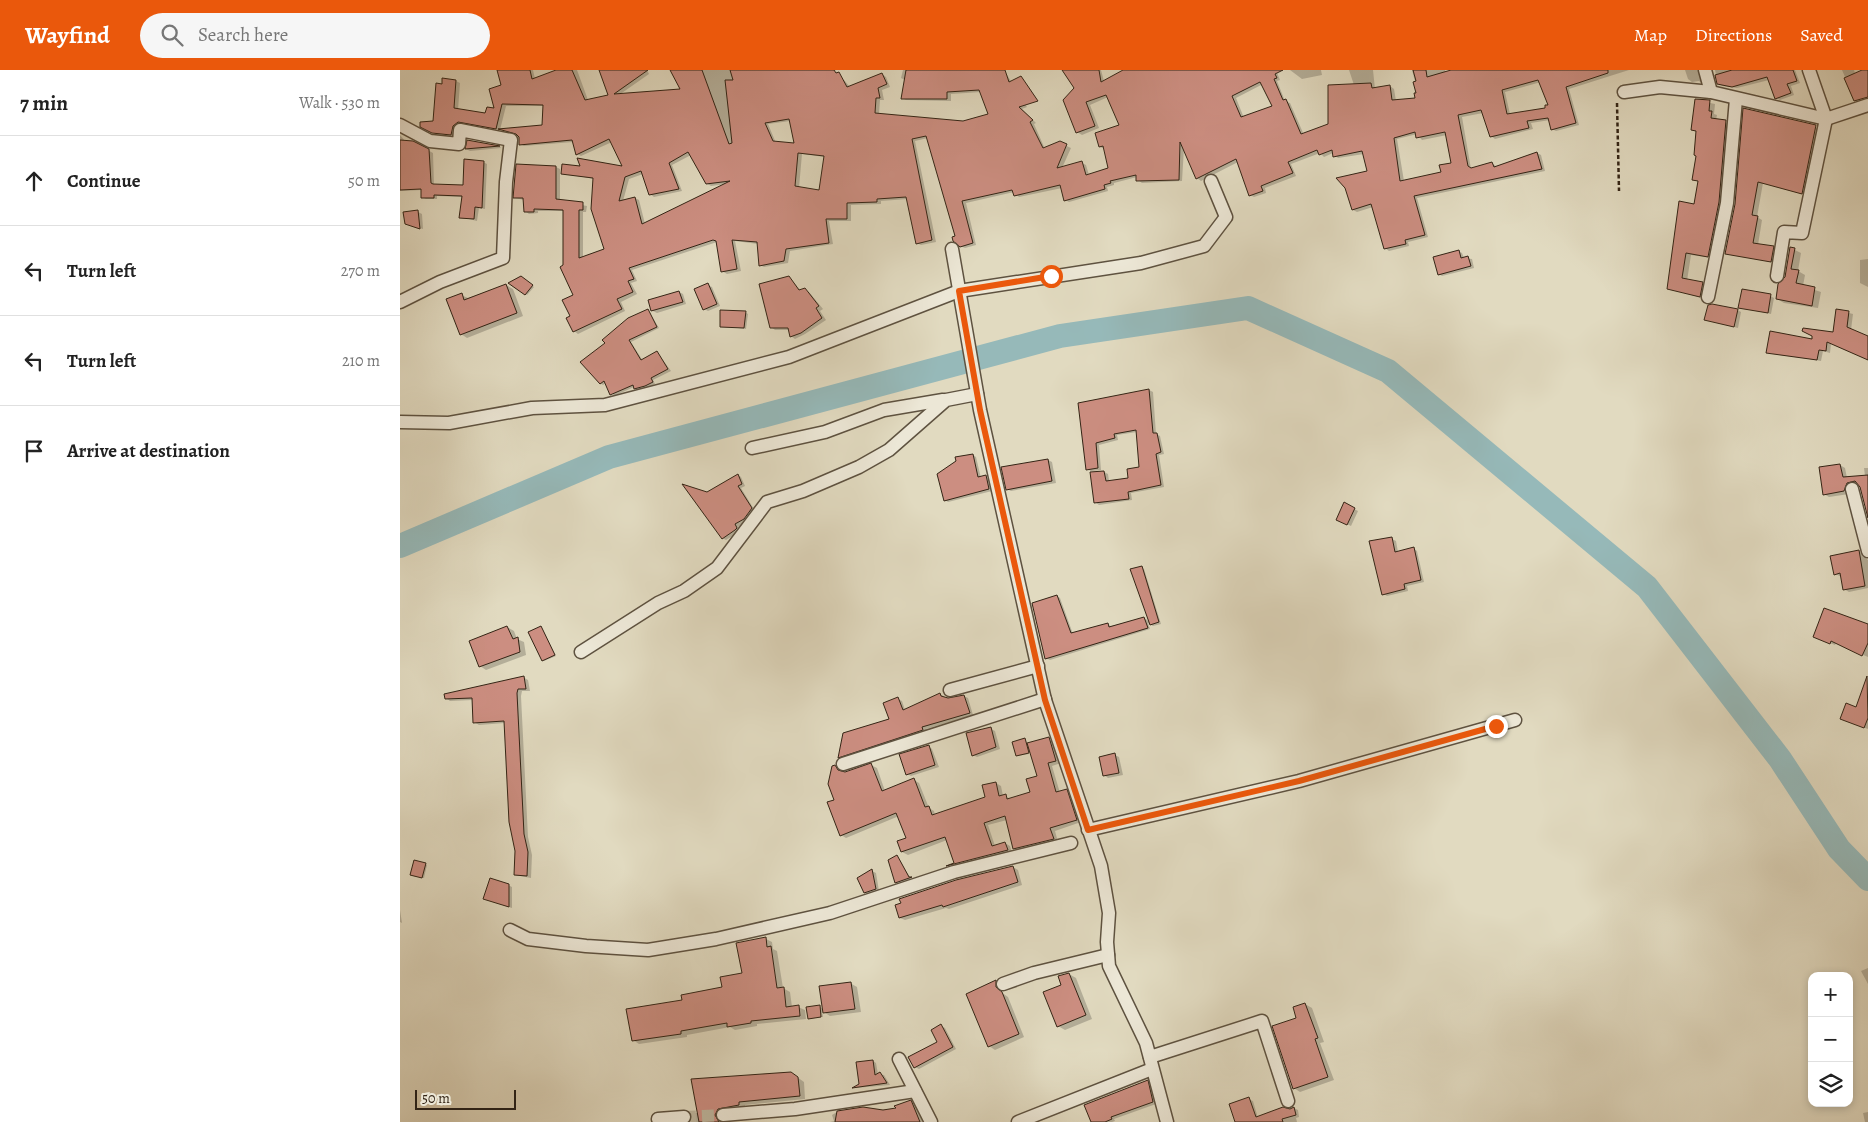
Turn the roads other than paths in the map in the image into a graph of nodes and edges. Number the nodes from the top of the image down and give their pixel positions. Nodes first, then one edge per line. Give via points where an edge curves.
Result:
1 (1705, 70) edge
2 (1809, 70) edge
3 (1624, 92) road end
4 (1711, 92) junction
5 (1736, 99) junction
6 (1868, 106) edge
7 (1826, 118) junction
8 (400, 125) edge
9 (1211, 180) dead end
10 (952, 249) dead end
11 (1777, 276) dead end
12 (959, 291) junction
13 (1708, 297) dead end
14 (400, 302) edge
15 (977, 394) junction
16 (946, 400) junction
17 (400, 422) edge
18 (752, 448) dead end
19 (1852, 489) dead end
20 (1868, 551) edge
21 (582, 652) dead end
22 (1038, 666) junction
23 (950, 690) dead end
24 (1045, 699) junction
25 (1515, 720) dead end
26 (843, 764) dead end
27 (1088, 830) junction
28 (1071, 843) dead end
29 (510, 930) dead end
30 (1108, 955) junction
31 (1004, 984) dead end
32 (899, 1059) dead end
33 (1151, 1063) junction
34 (915, 1091) junction
35 (1288, 1101) dead end
36 (723, 1115) tunnel mouth
37 (684, 1117) dead end
38 (658, 1119) dead end
39 (931, 1122) edge
40 (1018, 1122) edge
41 (1168, 1122) edge

1 - 4 street
2 - 7 street
3 - 4 street via 1660,87
4 - 5 street
5 - 7 street
5 - 13 street via 1727,203
6 - 7 street
7 - 11 street via 1802,233 1784,232
8 - 14 street via 430,141 459,144 460,130 511,140 503,258 440,282
9 - 12 street via 1226,217 1204,246 1141,263
10 - 12 street
12 - 15 street
12 - 17 street via 789,357 605,405 532,408 449,423
15 - 16 street
15 - 22 street
16 - 18 street via 884,410 825,432
16 - 21 street via 889,450 860,467 767,502 717,568
19 - 20 street
22 - 23 street
22 - 24 street
24 - 26 street
24 - 27 street
25 - 27 street via 1299,781
27 - 30 street via 1100,866 1109,913
28 - 29 street via 954,872 830,913 716,939 648,950 528,939
30 - 31 street
30 - 33 street via 1109,966 1146,1043
32 - 34 street
33 - 35 street via 1262,1021
33 - 40 street
33 - 41 street
34 - 36 street via 795,1109
34 - 39 street
37 - 38 street

